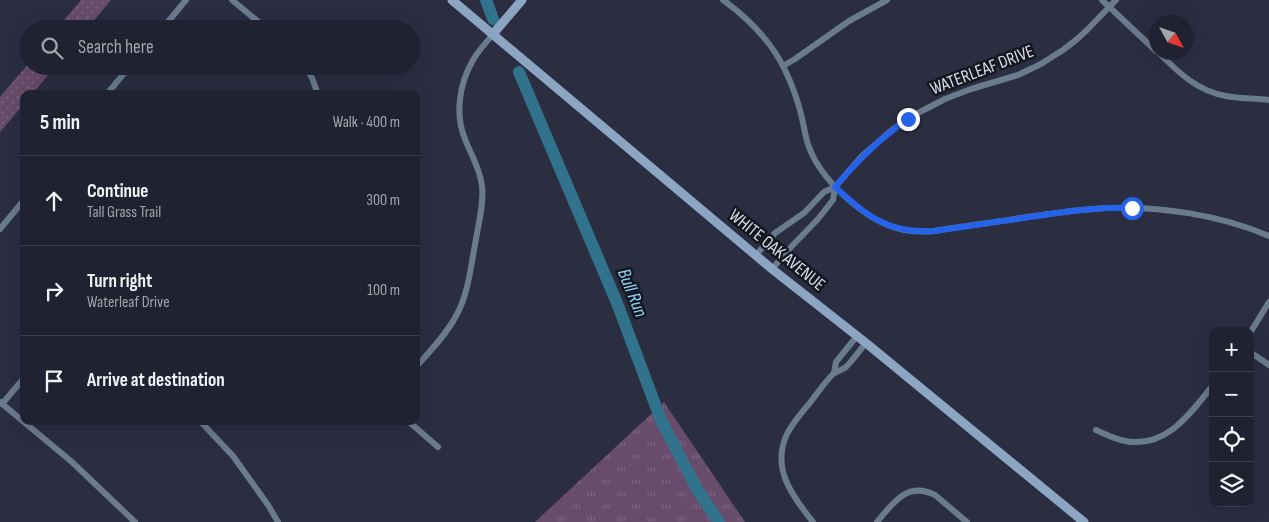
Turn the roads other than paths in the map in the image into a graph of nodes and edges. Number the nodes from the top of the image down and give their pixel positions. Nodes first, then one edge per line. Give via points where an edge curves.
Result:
1 (186, 0) edge
2 (232, 0) edge
3 (452, 0) edge
4 (522, 0) edge
5 (723, 0) edge
6 (887, 0) edge
7 (1102, 0) edge
8 (1116, 0) edge
9 (1109, 7) junction
10 (169, 20) edge
11 (256, 20) edge
12 (493, 34) junction
13 (1149, 44) edge
14 (1166, 60) edge
15 (783, 66) junction
16 (123, 75) edge
17 (310, 75) edge
18 (110, 90) edge
19 (316, 90) edge
20 (1269, 100) edge
21 (835, 187) junction
22 (20, 205) edge
23 (0, 228) edge
24 (1269, 236) edge
25 (756, 255) junction
26 (772, 269) junction
27 (1269, 302) edge
28 (1254, 327) edge
29 (857, 336) junction
30 (866, 343) junction
31 (1254, 355) edge
32 (420, 362) edge
33 (1269, 365) edge
34 (834, 373) junction
35 (20, 382) edge
36 (1209, 390) edge
37 (1, 403) edge
38 (20, 419) edge
39 (27, 425) edge
40 (204, 425) edge
41 (413, 425) edge
42 (1096, 430) dead end
43 (438, 447) dead end
44 (135, 522) edge
45 (278, 522) edge
46 (813, 522) edge
47 (877, 522) edge
48 (968, 522) edge
49 (1084, 522) edge

1 - 10 street
2 - 11 street
3 - 12 street, WHITE OAK AVENUE
4 - 12 street
5 - 15 street via 758,31
6 - 15 street via 849,21
7 - 9 street
8 - 9 street, WATERLEAF DRIVE
9 - 13 street
9 - 21 street, WATERLEAF DRIVE via 1076,40 1041,64 1013,77 945,99 918,113 872,146
12 - 25 street, WHITE OAK AVENUE
12 - 32 street via 472,61 460,97 463,135 480,172 482,186 468,285 454,321
14 - 20 street via 1203,88 1225,96
15 - 21 street via 798,102 810,152
16 - 18 street
17 - 19 street
21 - 24 street via 872,218 911,231 934,231 1071,211 1119,208 1201,216
21 - 25 street, WATERLEAF DRIVE via 824,192 804,213 780,229
21 - 26 street, WATERLEAF DRIVE via 833,200
22 - 23 street
25 - 26 street, WHITE OAK AVENUE
26 - 29 street, WHITE OAK AVENUE
27 - 28 street
29 - 30 street, WHITE OAK AVENUE
29 - 34 street via 836,362
30 - 34 street via 845,368
30 - 49 street, WHITE OAK AVENUE
31 - 33 street
34 - 46 street via 792,426 783,451 783,473 788,486
35 - 37 street
36 - 42 street via 1171,431 1150,440 1131,442
37 - 38 street
39 - 44 street
40 - 45 street via 233,456
41 - 43 street
47 - 48 street via 898,498 918,491 935,495

